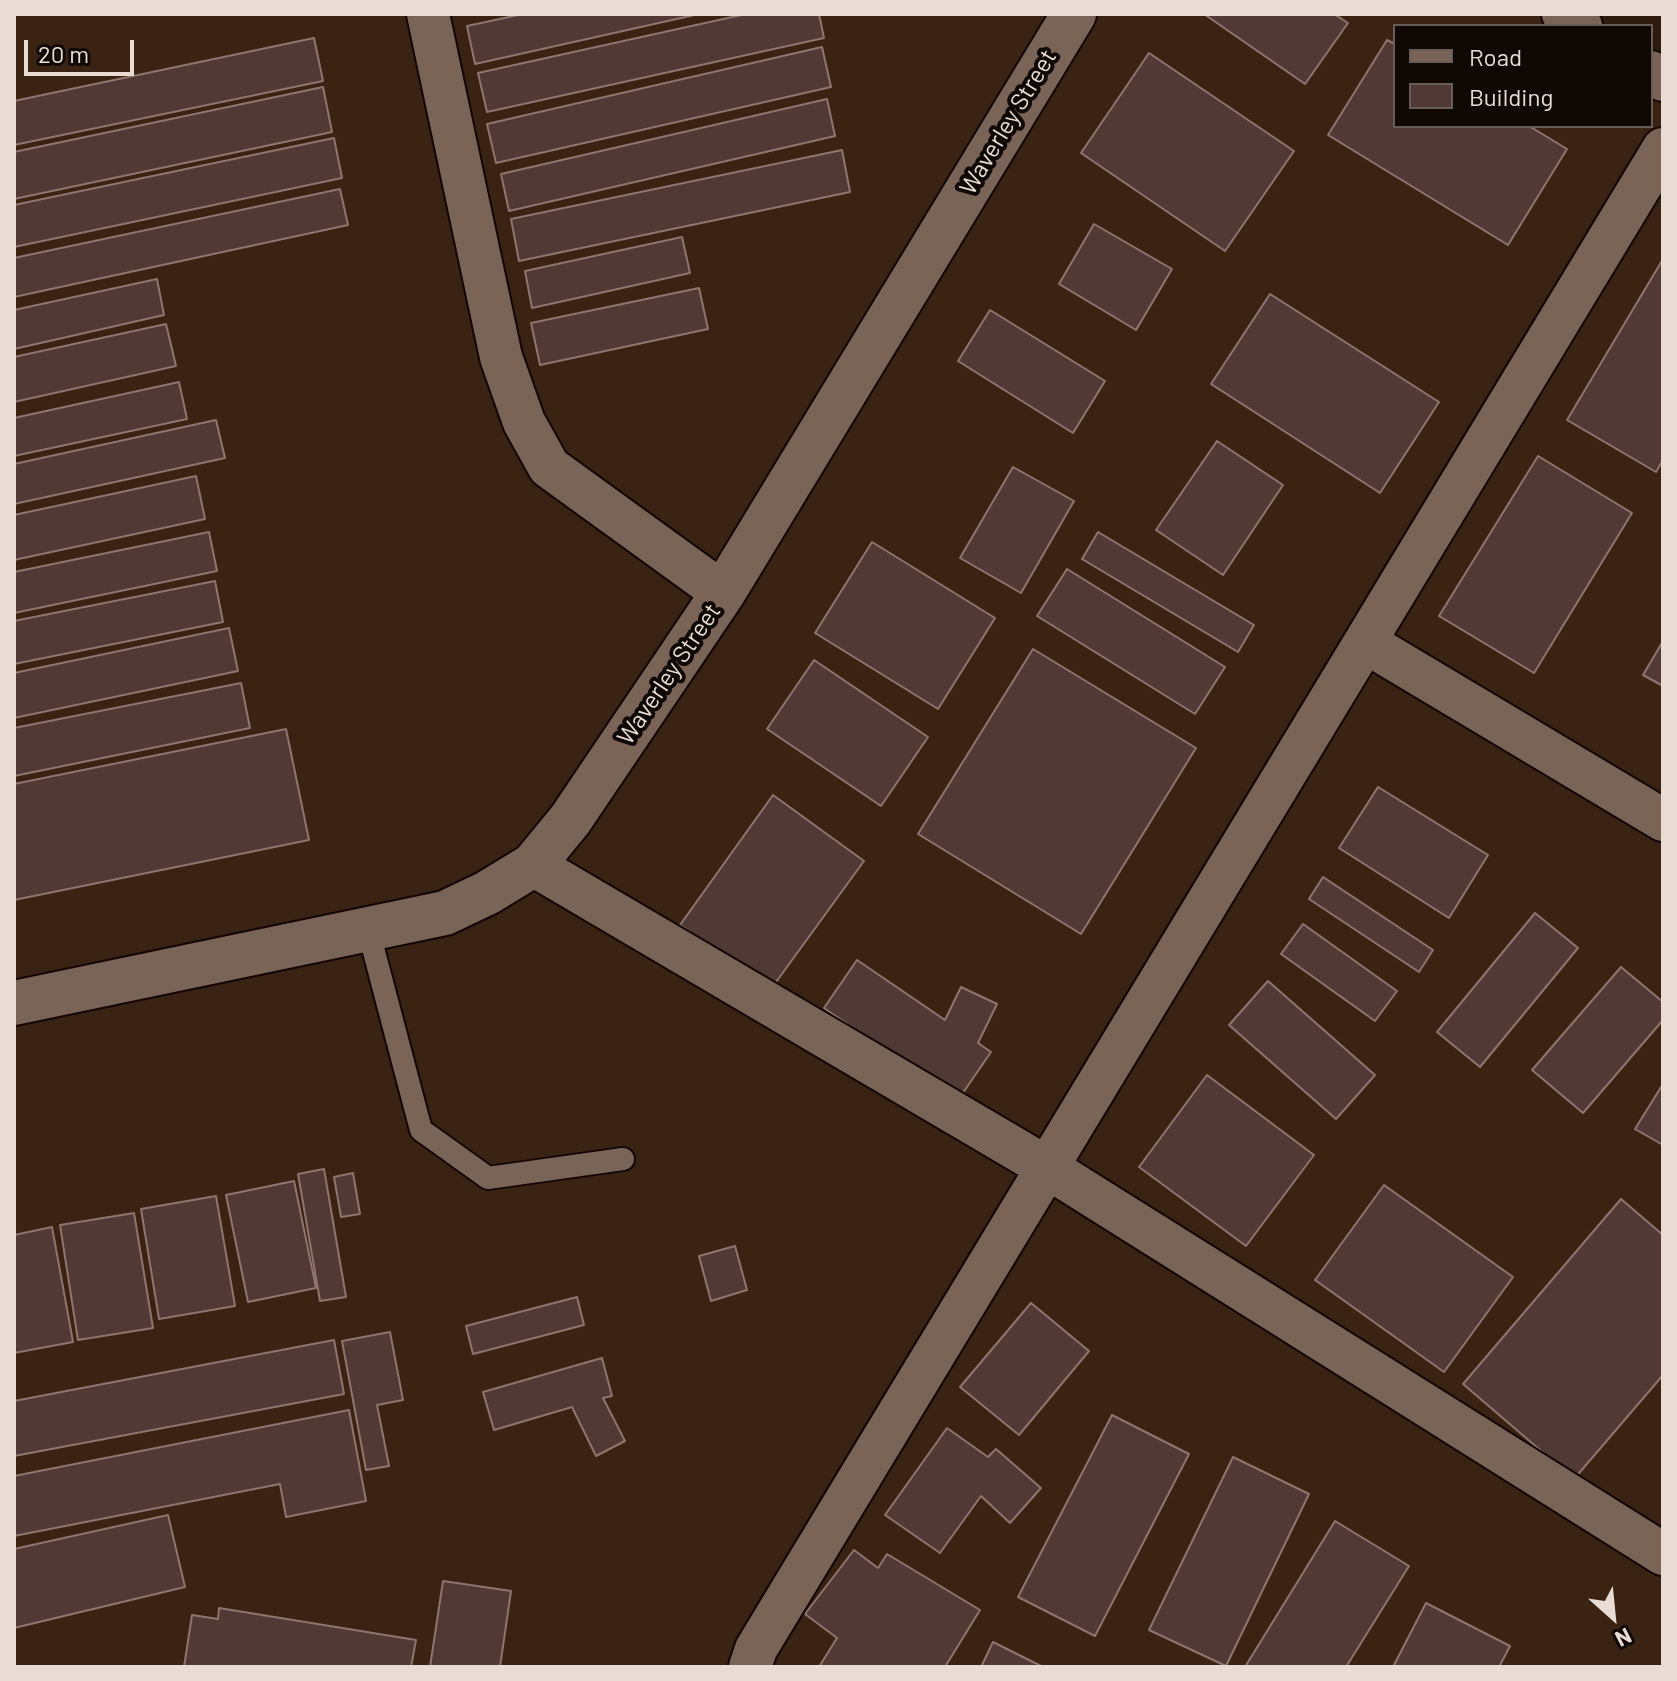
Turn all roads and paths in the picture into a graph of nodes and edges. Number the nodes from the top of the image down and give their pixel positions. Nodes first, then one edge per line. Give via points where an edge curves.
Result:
1 (428, 14) edge
2 (1074, 14) edge
3 (1663, 149) edge
4 (723, 593) junction
5 (1365, 642) junction
6 (1663, 820) edge
7 (533, 865) junction
8 (368, 929) junction
9 (14, 1003) edge
10 (623, 1159) dead end
11 (1048, 1168) junction
12 (1663, 1554) edge
13 (750, 1667) edge

1 - 4 street via 501,357 524,422 549,467
2 - 4 street, Waverley Street
3 - 5 street
4 - 7 street, Waverley Street via 570,820
5 - 6 street
5 - 11 street
7 - 8 street, Waverley Street via 445,913
7 - 11 street
8 - 9 street, Waverley Street
8 - 10 lane via 421,1130 488,1178
11 - 12 street
11 - 13 street via 756,1649

